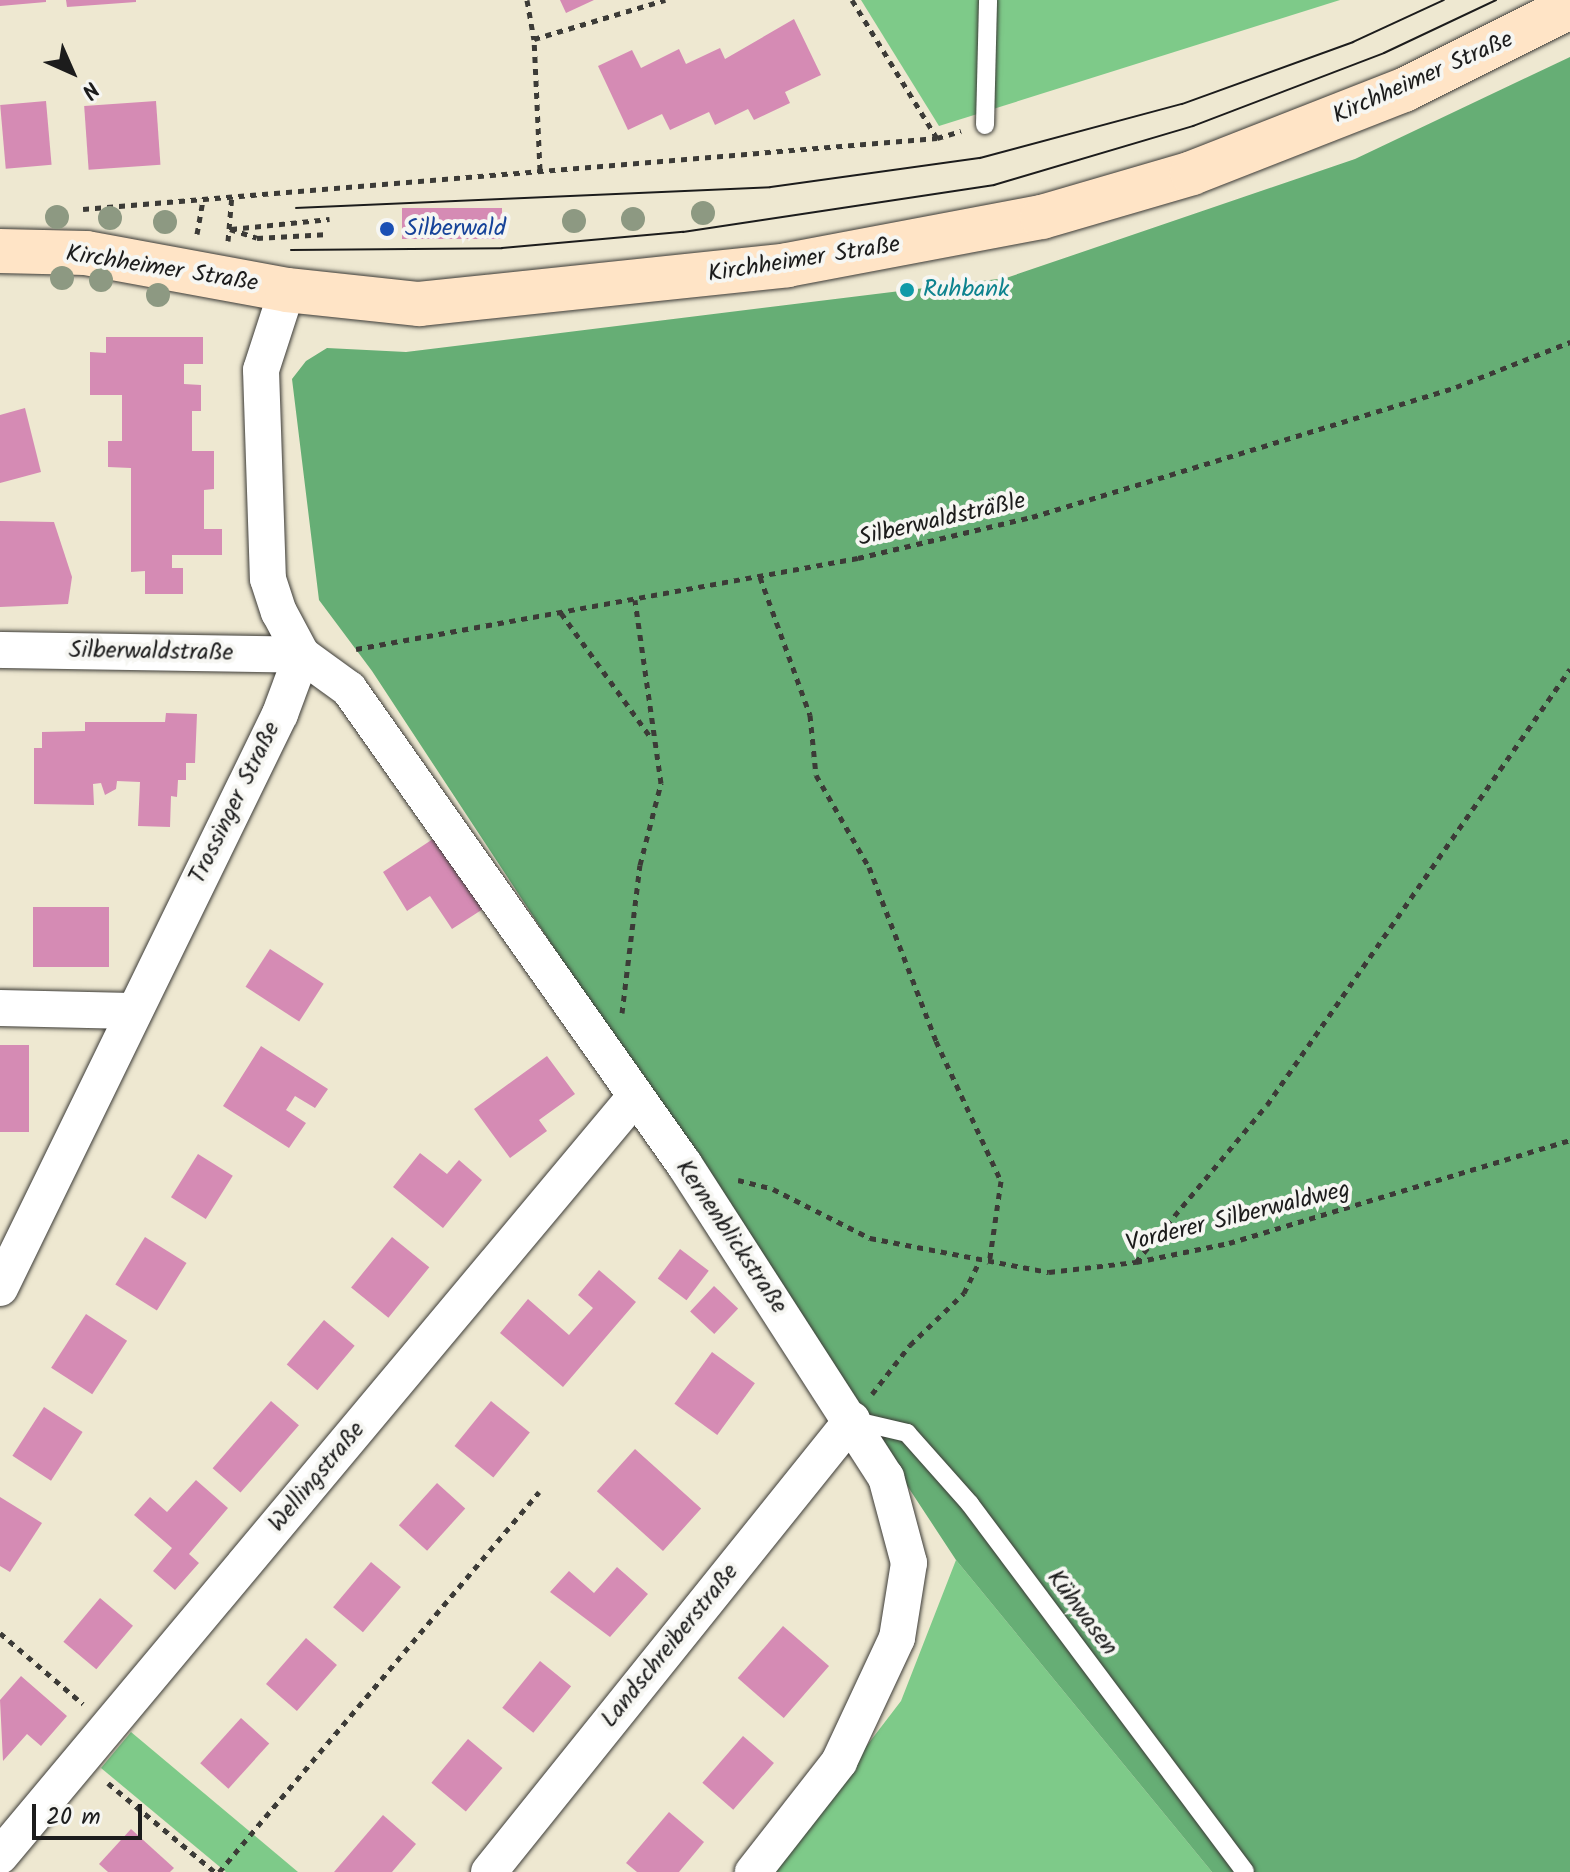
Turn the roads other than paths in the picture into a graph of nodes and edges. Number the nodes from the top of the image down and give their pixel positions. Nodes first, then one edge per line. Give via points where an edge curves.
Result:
1 (988, 0) edge
2 (1570, 7) edge
3 (985, 125) road end
4 (0, 251) edge
5 (287, 290) junction
6 (0, 650) edge
7 (302, 655) junction
8 (0, 1008) edge
9 (132, 1011) junction
10 (634, 1098) junction
11 (0, 1288) edge
12 (852, 1420) junction
13 (0, 1856) edge
14 (489, 1872) edge
15 (753, 1872) edge
16 (1245, 1872) edge

1 - 3 lane
2 - 5 main road, Kirchheimer Straße via 1404,90 1289,138 1042,217 859,253 606,288 419,304
4 - 5 main road, Kirchheimer Straße via 86,253
5 - 7 street via 261,370 268,579
6 - 7 street, Silberwaldstraße
7 - 9 street, Trossinger Straße via 280,714
7 - 10 street, Kernenblickstraße via 349,689
8 - 9 street
9 - 11 street, Trossinger Straße
10 - 12 street, Kernenblickstraße via 684,1164
10 - 13 street, Wellingstraße
12 - 14 street, Landschreiberstraße
12 - 15 street, Kernenblickstraße via 886,1477 909,1563 897,1638 839,1762
12 - 16 lane, Kühwasen via 907,1433 970,1504

